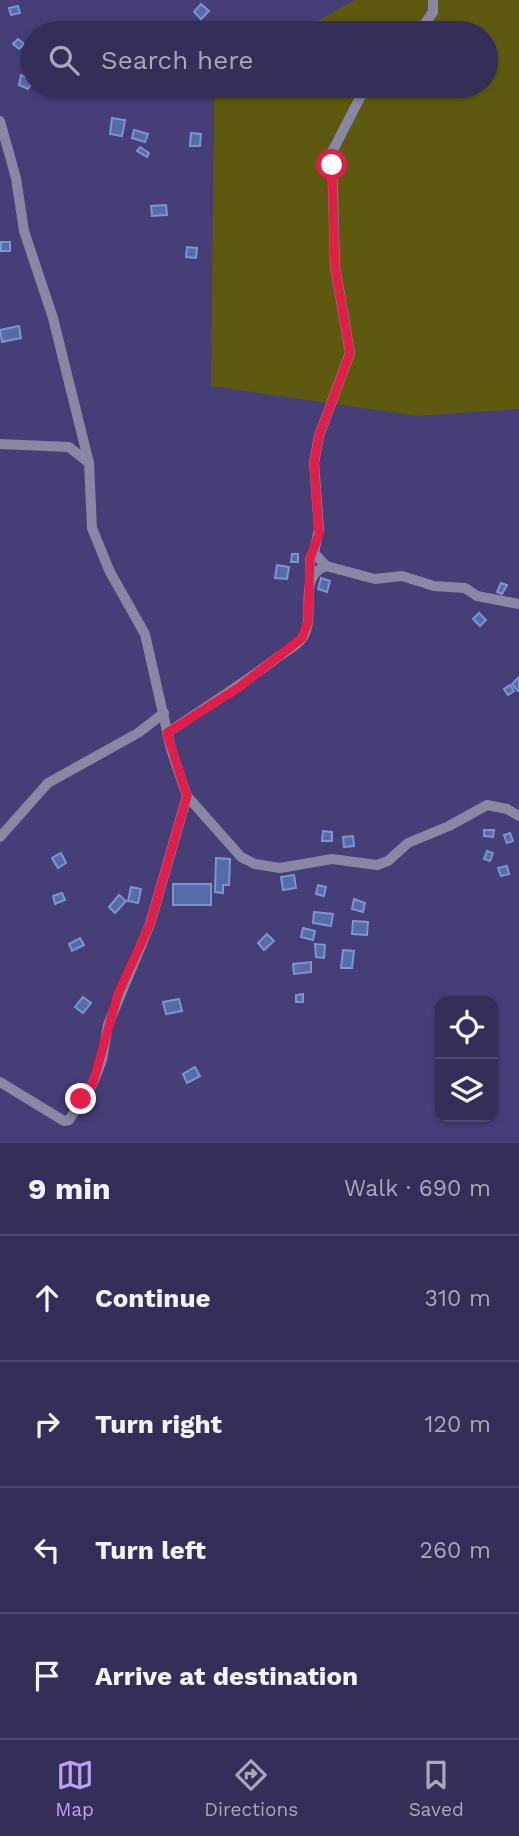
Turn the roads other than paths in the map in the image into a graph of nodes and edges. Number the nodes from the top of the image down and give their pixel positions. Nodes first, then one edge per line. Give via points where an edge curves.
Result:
1 (433, 0) edge
2 (427, 21) edge
3 (360, 98) edge
4 (0, 121) edge
5 (0, 444) edge
6 (89, 463) junction
7 (314, 550) junction
8 (326, 566) junction
9 (310, 578) junction
10 (519, 604) edge
11 (164, 713) junction
12 (167, 733) junction
13 (187, 796) junction
14 (519, 816) edge
15 (0, 837) edge
16 (0, 1082) edge

1 - 2 street via 433,12
3 - 7 street via 332,152 335,256 350,353 317,449 314,475 319,534
4 - 6 street via 24,231 53,318
5 - 6 street via 69,447
6 - 11 street via 92,528 110,572 145,634
7 - 8 street
7 - 9 street
8 - 9 street
8 - 10 street via 375,579 402,576 444,587 465,587 477,596
9 - 12 street via 308,622 302,638 238,688
11 - 12 street
11 - 15 street via 138,733 48,783
12 - 13 street
13 - 14 street via 241,857 280,868 332,859 377,865 408,843 487,805
13 - 16 street via 150,924 118,994 93,1083 69,1120

